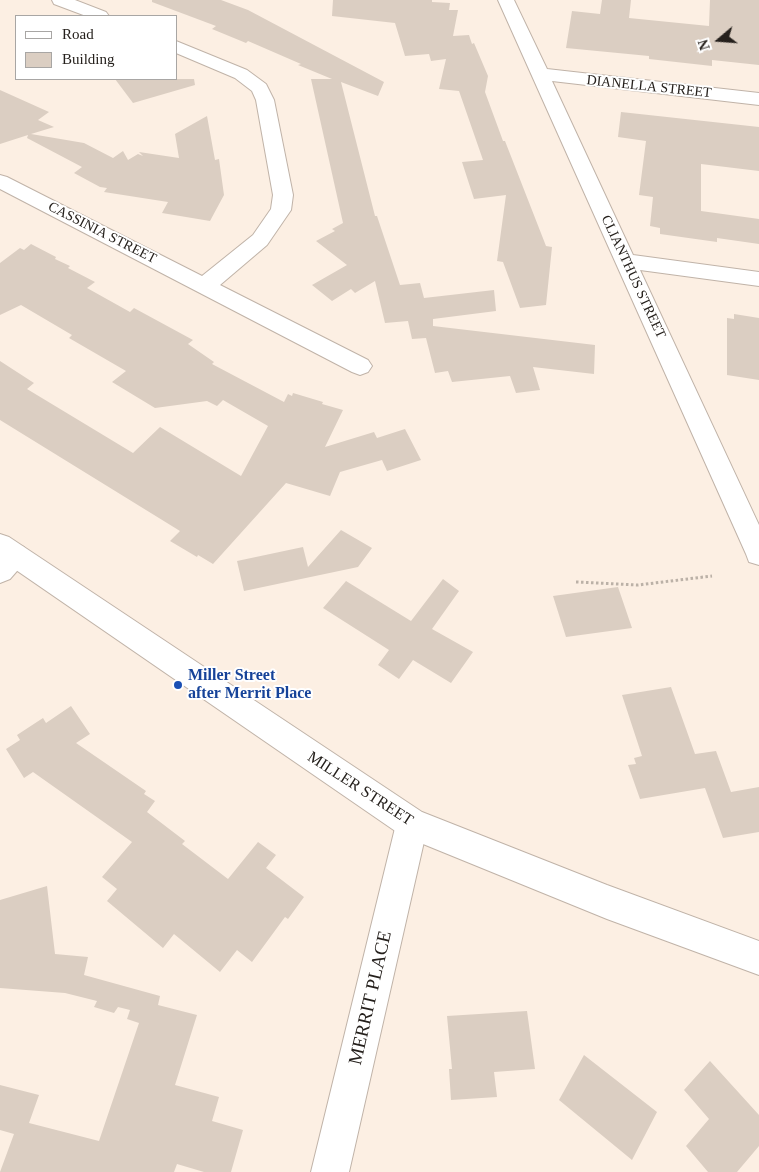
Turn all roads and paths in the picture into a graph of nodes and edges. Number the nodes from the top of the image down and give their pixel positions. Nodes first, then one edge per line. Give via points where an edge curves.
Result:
1 (60, 0) edge
2 (506, 0) edge
3 (98, 15) edge
4 (178, 47) edge
5 (540, 74) junction
6 (759, 99) edge
7 (0, 181) edge
8 (626, 261) junction
9 (759, 279) edge
10 (204, 286) junction
11 (360, 366) dead end
12 (758, 548) edge
13 (5, 557) edge
14 (712, 576) dead end
15 (576, 582) dead end
16 (412, 824) junction
17 (759, 958) edge
18 (330, 1172) edge

1 - 3 street
2 - 5 street, CLIANTHUS STREET
4 - 10 street via 241,74 260,88 283,196 281,210 260,240
5 - 6 street, DIANELLA STREET
5 - 8 street, CLIANTHUS STREET
7 - 10 street, CASSINIA STREET
8 - 9 street
8 - 12 street, CLIANTHUS STREET
10 - 11 street, CASSINIA STREET
13 - 16 street, MILLER STREET
14 - 15 path via 638,585
16 - 17 street, MILLER STREET via 607,902
16 - 18 street, MERRIT PLACE

